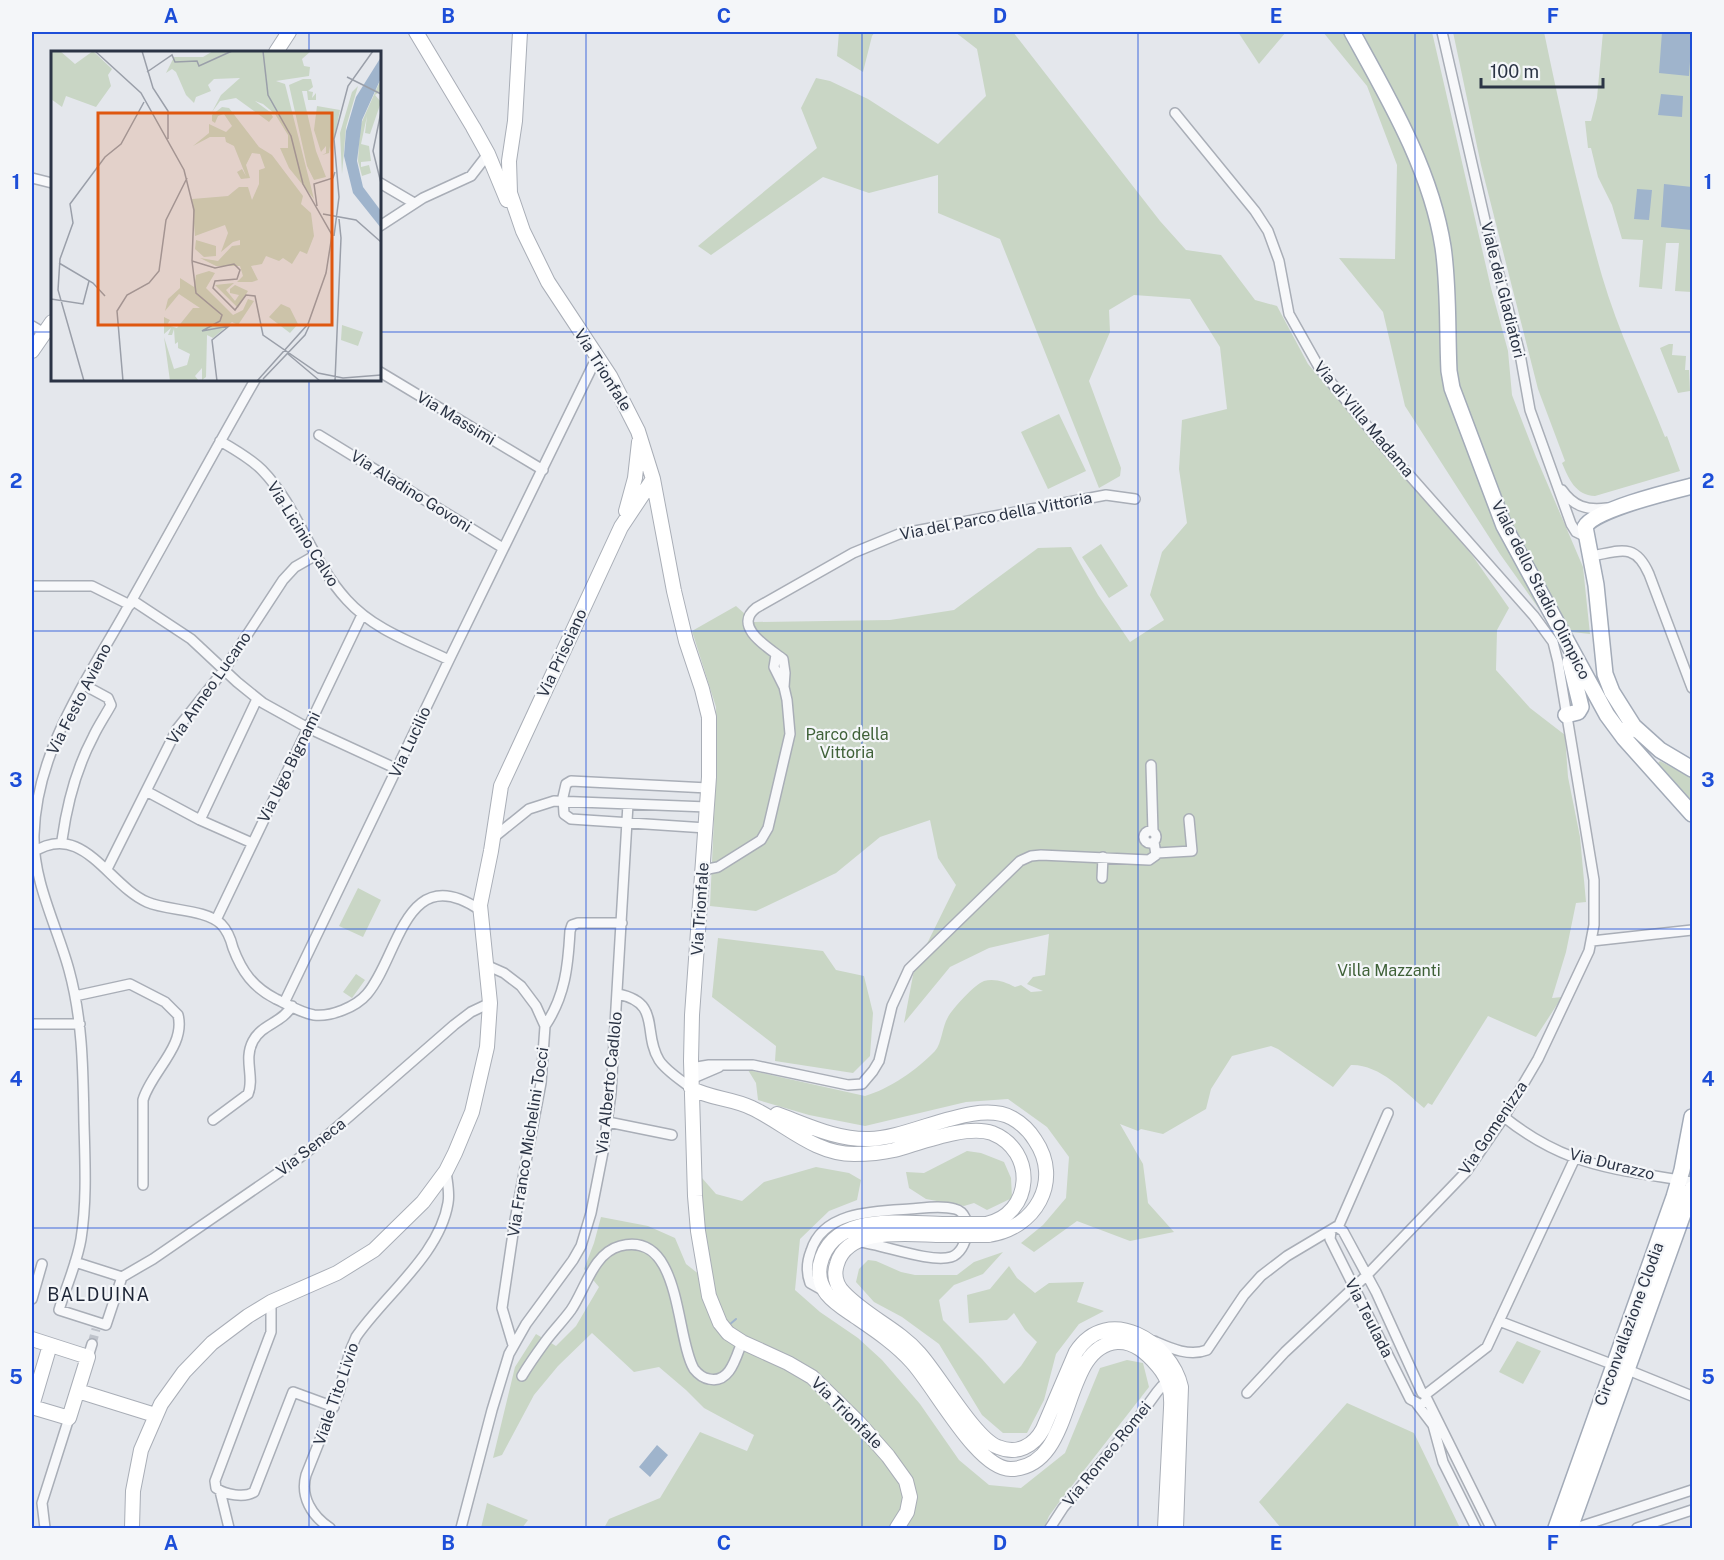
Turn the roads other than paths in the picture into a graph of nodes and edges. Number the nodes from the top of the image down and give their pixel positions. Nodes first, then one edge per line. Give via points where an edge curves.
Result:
1 (289, 32) edge
2 (416, 32) edge
3 (520, 32) edge
4 (1352, 32) edge
5 (1442, 32) edge
6 (277, 51) edge
7 (1175, 113) dead end
8 (488, 154) junction
9 (509, 161) junction
10 (32, 178) edge
11 (51, 183) edge
12 (381, 184) edge
13 (414, 203) junction
14 (381, 225) edge
15 (523, 231) junction
16 (43, 327) edge
17 (32, 351) edge
18 (597, 357) junction
19 (381, 373) edge
20 (254, 381) edge
21 (319, 435) dead end
22 (640, 436) junction
23 (220, 441) junction
24 (543, 470) junction
25 (653, 479) junction
26 (1557, 483) junction
27 (1692, 486) edge
28 (1135, 499) dead end
29 (1628, 504) junction
30 (621, 527) junction
31 (1586, 537) junction
32 (503, 548) junction
33 (316, 555) junction
34 (1592, 556) junction
35 (32, 586) edge
36 (131, 602) junction
37 (362, 615) junction
38 (1559, 628) junction
39 (449, 660) junction
40 (224, 670) junction
41 (84, 685) junction
42 (1692, 688) edge
43 (257, 699) junction
44 (1566, 715) junction
45 (309, 728) junction
46 (1636, 730) junction
47 (1151, 765) dead end
48 (397, 769) junction
49 (1692, 769) edge
50 (708, 788) junction
51 (146, 791) junction
52 (563, 801) junction
53 (628, 804) junction
54 (707, 807) junction
55 (1692, 814) edge
56 (1190, 819) dead end
57 (200, 820) junction
58 (627, 823) junction
59 (706, 828) junction
60 (493, 838) junction
61 (62, 840) dead end
62 (252, 843) junction
63 (33, 852) edge
64 (1157, 853) junction
65 (1102, 857) junction
66 (107, 869) junction
67 (704, 870) junction
68 (1102, 878) dead end
69 (480, 910) junction
70 (216, 920) junction
71 (622, 923) junction
72 (1692, 930) edge
73 (1592, 941) junction
74 (486, 966) junction
75 (618, 994) junction
76 (75, 996) junction
77 (490, 1003) junction
78 (291, 1006) junction
79 (32, 1024) edge
80 (80, 1024) junction
81 (545, 1026) junction
82 (691, 1078) junction
83 (751, 1108) junction
84 (1388, 1113) dead end
85 (1504, 1118) junction
86 (1692, 1118) edge
87 (213, 1120) dead end
88 (608, 1122) junction
89 (672, 1135) dead end
90 (1575, 1158) junction
91 (446, 1171) junction
92 (1686, 1181) edge
93 (143, 1185) dead end
94 (1692, 1189) edge
95 (987, 1229) junction
96 (1334, 1229) junction
97 (944, 1230) junction
98 (855, 1241) junction
99 (75, 1262) junction
100 (42, 1264) dead end
101 (1366, 1276) junction
102 (122, 1277) junction
103 (1354, 1288) junction
104 (826, 1292) junction
105 (32, 1299) edge
106 (265, 1306) junction
107 (1499, 1322) junction
108 (1146, 1338) junction
109 (32, 1339) edge
110 (742, 1342) junction
111 (50, 1345) junction
112 (513, 1345) junction
113 (1079, 1361) junction
114 (1619, 1365) junction
115 (522, 1376) dead end
116 (1169, 1384) junction
117 (78, 1391) junction
118 (1247, 1393) dead end
119 (1424, 1395) junction
120 (1692, 1396) edge
121 (1416, 1402) junction
122 (32, 1406) edge
123 (334, 1407) junction
124 (155, 1415) junction
125 (69, 1418) junction
126 (1175, 1432) junction
127 (1692, 1490) edge
128 (220, 1491) junction
129 (1171, 1491) junction
130 (1692, 1510) edge
131 (1599, 1525) edge
132 (45, 1528) edge
133 (132, 1528) edge
134 (230, 1528) edge
135 (330, 1528) edge
136 (461, 1528) edge
137 (897, 1528) edge
138 (1050, 1528) edge
139 (1165, 1528) edge
140 (1176, 1528) edge
141 (1476, 1528) edge
142 (1491, 1528) edge
143 (1556, 1528) edge
144 (1570, 1528) edge
145 (1576, 1528) edge
146 (1637, 1528) edge

1 - 6 main road
2 - 8 main road, Via Trionfale
3 - 9 main road, Via Trionfale
4 - 38 main road, Viale dello Stadio Olimpico via 1413,152 1436,218 1444,258 1449,371 1455,398 1504,526
5 - 26 street, Viale dei Gladiatori via 1530,410
7 - 44 street, Via di Villa Madama via 1265,225 1278,255 1289,314 1320,369 1551,639
8 - 9 main road via 499,163
8 - 13 street via 471,176
8 - 15 main road, Via Trionfale
9 - 15 main road, Via Trionfale via 509,189
10 - 11 street
12 - 13 street
13 - 14 street
15 - 18 main road, Via Trionfale via 552,290
16 - 17 main road
18 - 22 main road, Via Trionfale
18 - 24 street, Via Lucilio
19 - 24 street, Via Massimi
20 - 23 street, Via Festo Avieno
21 - 32 street, Via Aladino Govoni
22 - 25 main road, Via Trionfale
22 - 30 main road, Via Prisciano via 633,486
23 - 33 street, Via Licinio Calvo via 264,472 285,499
23 - 36 street, Via Festo Avieno
24 - 32 street, Via Lucilio
25 - 30 main road, Via Prisciano
25 - 50 main road, Via Trionfale via 678,611 708,711
26 - 29 street via 1572,502 1586,508
26 - 31 street, Viale dei Gladiatori via 1571,524
27 - 29 main road
28 - 67 street, Via del Parco della Vittoria via 1090,497 904,532 839,561 751,612 748,623 752,633 783,659 790,734 765,836 718,867
29 - 31 main road via 1589,520
30 - 60 main road, Via Prisciano via 503,779
31 - 34 main road
32 - 39 street, Via Lucilio
33 - 37 street, Via Licinio Calvo via 342,594
33 - 40 street, Via Anneo Lucano via 295,567 283,580
34 - 42 street via 1626,550 1640,558
34 - 46 main road via 1605,674
35 - 36 street via 92,586
36 - 40 street via 191,639
36 - 41 street, Via Festo Avieno
37 - 39 street, Via Licinio Calvo
37 - 45 street, Via Ugo Bignami
38 - 44 main road via 1581,705 1578,712
38 - 46 main road via 1574,640 1610,701
38 - 55 main road, Viale dello Stadio Olimpico via 1603,709
39 - 48 street, Via Lucilio
40 - 43 street
40 - 51 street, Via Anneo Lucano via 177,729
41 - 61 street via 108,698 111,705 81,763 66,810
41 - 63 street, Via Festo Avieno via 46,764 38,797
43 - 45 street
43 - 57 street
44 - 73 street, Via di Villa Madama via 1594,880
45 - 48 street
45 - 62 street, Via Ugo Bignami
46 - 49 main road
47 - 64 street
48 - 78 street, Via Lucilio via 290,991
50 - 52 street via 571,781
50 - 54 main road, Via Trionfale
51 - 57 street
51 - 66 street, Via Anneo Lucano
52 - 53 street
52 - 58 street via 568,819
52 - 60 street via 530,809
53 - 54 street
53 - 58 street, Via Alberto Cadlolo
54 - 59 main road, Via Trionfale
56 - 64 street via 1192,851
57 - 62 street
58 - 59 street
58 - 71 street, Via Alberto Cadlolo
59 - 67 main road, Via Trionfale
60 - 69 main road, Via Prisciano
62 - 70 street, Via Ugo Bignami
63 - 66 street via 50,845 78,848
63 - 76 street, Via Festo Avieno
64 - 65 street via 1149,860
65 - 68 street
65 - 82 street via 1038,855 1017,863 909,969 892,1006 878,1064 862,1084 848,1085 753,1065 722,1065
66 - 70 street via 126,889 145,901
67 - 82 main road, Via Trionfale
69 - 74 main road, Via Prisciano
69 - 78 street via 451,897 424,902 409,916 374,985 363,998 347,1008 324,1014 311,1014
70 - 78 street via 226,930 247,977
71 - 75 street, Via Alberto Cadlolo
71 - 81 street via 572,925 566,977
72 - 73 street
73 - 85 street, Via Gomenizza via 1544,1048
74 - 77 main road, Via Prisciano
74 - 81 street, Via Franco Michelini Tocci via 521,986
75 - 82 street via 643,1005 658,1059 668,1069
75 - 88 street, Via Alberto Cadlolo
76 - 80 street, Via Festo Avieno
76 - 93 street via 130,984 165,1002 178,1015 180,1026 174,1044 143,1100
77 - 91 main road, Via Prisciano via 478,1093
77 - 102 street, Via Seneca via 454,1025 294,1162
78 - 87 street, Via Lucilio via 285,1017 262,1029 252,1042 248,1094
79 - 80 street
80 - 99 street, Via Festo Avieno via 85,1201
81 - 112 street, Via Franco Michelini Tocci via 541,1083 502,1308
82 - 83 main road via 710,1096
82 - 110 main road, Via Trionfale via 697,1219 707,1288 723,1327
83 - 95 main road via 836,1153 887,1151 972,1131 994,1134 1018,1156 1024,1179 1021,1195 1012,1209
83 - 95 main road via 831,1134 867,1139 888,1138 981,1113 999,1113 1015,1119 1042,1153 1047,1167 1046,1184 1041,1199 1028,1215 1009,1229
84 - 96 street
85 - 90 street, Via Durazzo
85 - 101 street, Via Gomenizza via 1466,1172
86 - 92 main road, Circonvallazione Clodia
88 - 89 street
88 - 112 street, Via Alberto Cadlolo via 581,1246
90 - 92 street, Via Durazzo
90 - 107 street
91 - 106 main road, Via Prisciano via 414,1212 374,1250 337,1273
91 - 123 street, Viale Tito Livio via 448,1200 443,1219 425,1252 356,1337
92 - 114 main road, Circonvallazione Clodia
94 - 114 main road, Circonvallazione Clodia
95 - 97 main road, bridge
96 - 101 street, Via Teulada via 1343,1230
96 - 103 street, Via Teulada via 1330,1239
96 - 108 street via 1261,1276 1207,1350 1185,1352
97 - 98 main road via 879,1235
97 - 104 main road via 873,1224 839,1234 828,1246 821,1263 819,1276
98 - 104 street via 931,1257 950,1257 963,1245 966,1220 958,1210 942,1207 866,1213 837,1222 817,1238 808,1259 810,1283
98 - 113 main road via 843,1251 836,1265 835,1278 840,1288 918,1352 982,1437 997,1447 1014,1450 1029,1445 1040,1434
99 - 102 street
99 - 102 street, Via Festo Avieno via 59,1310 97,1326 105,1325
100 - 105 street
101 - 103 street, Via Gomenizza
101 - 119 street, Via Teulada
103 - 118 street, Via Gomenizza
103 - 121 street, Via Teulada via 1410,1398
104 - 113 main road via 908,1358 974,1446 994,1464 1008,1469 1028,1466 1052,1442
106 - 124 main road, Via Prisciano via 198,1357
106 - 128 street via 271,1332 215,1481
107 - 114 street
107 - 119 street via 1487,1347
108 - 113 main road via 1124,1329 1106,1330 1084,1342
108 - 126 main road via 1179,1377 1182,1395
109 - 111 main road
110 - 115 street via 725,1376 710,1380 699,1374 692,1364 664,1264 646,1249 621,1246 598,1263 571,1310
110 - 137 main road, Via Trionfale via 812,1377 888,1456 909,1490 909,1508
111 - 117 main road via 90,1351
111 - 122 main road
112 - 136 street, Via Alberto Cadlolo
113 - 116 main road via 1098,1348 1127,1343 1152,1360
114 - 120 street
114 - 143 main road, Circonvallazione Clodia
114 - 144 main road, Circonvallazione Clodia
116 - 126 main road
116 - 138 street, Via Romeo Romei via 1158,1390
117 - 124 main road
117 - 125 main road
119 - 121 street via 1417,1394
119 - 142 street, Via Teulada
121 - 141 street, Via Teulada via 1434,1428 1443,1462
122 - 125 main road
123 - 128 street via 292,1392 254,1492 245,1495
123 - 135 street, Viale Tito Livio via 304,1485 310,1509
124 - 133 main road, Via Prisciano via 135,1472
125 - 132 street via 42,1503
126 - 129 main road
127 - 131 street
128 - 134 street
129 - 139 main road
129 - 140 main road
130 - 146 street
131 - 145 street

